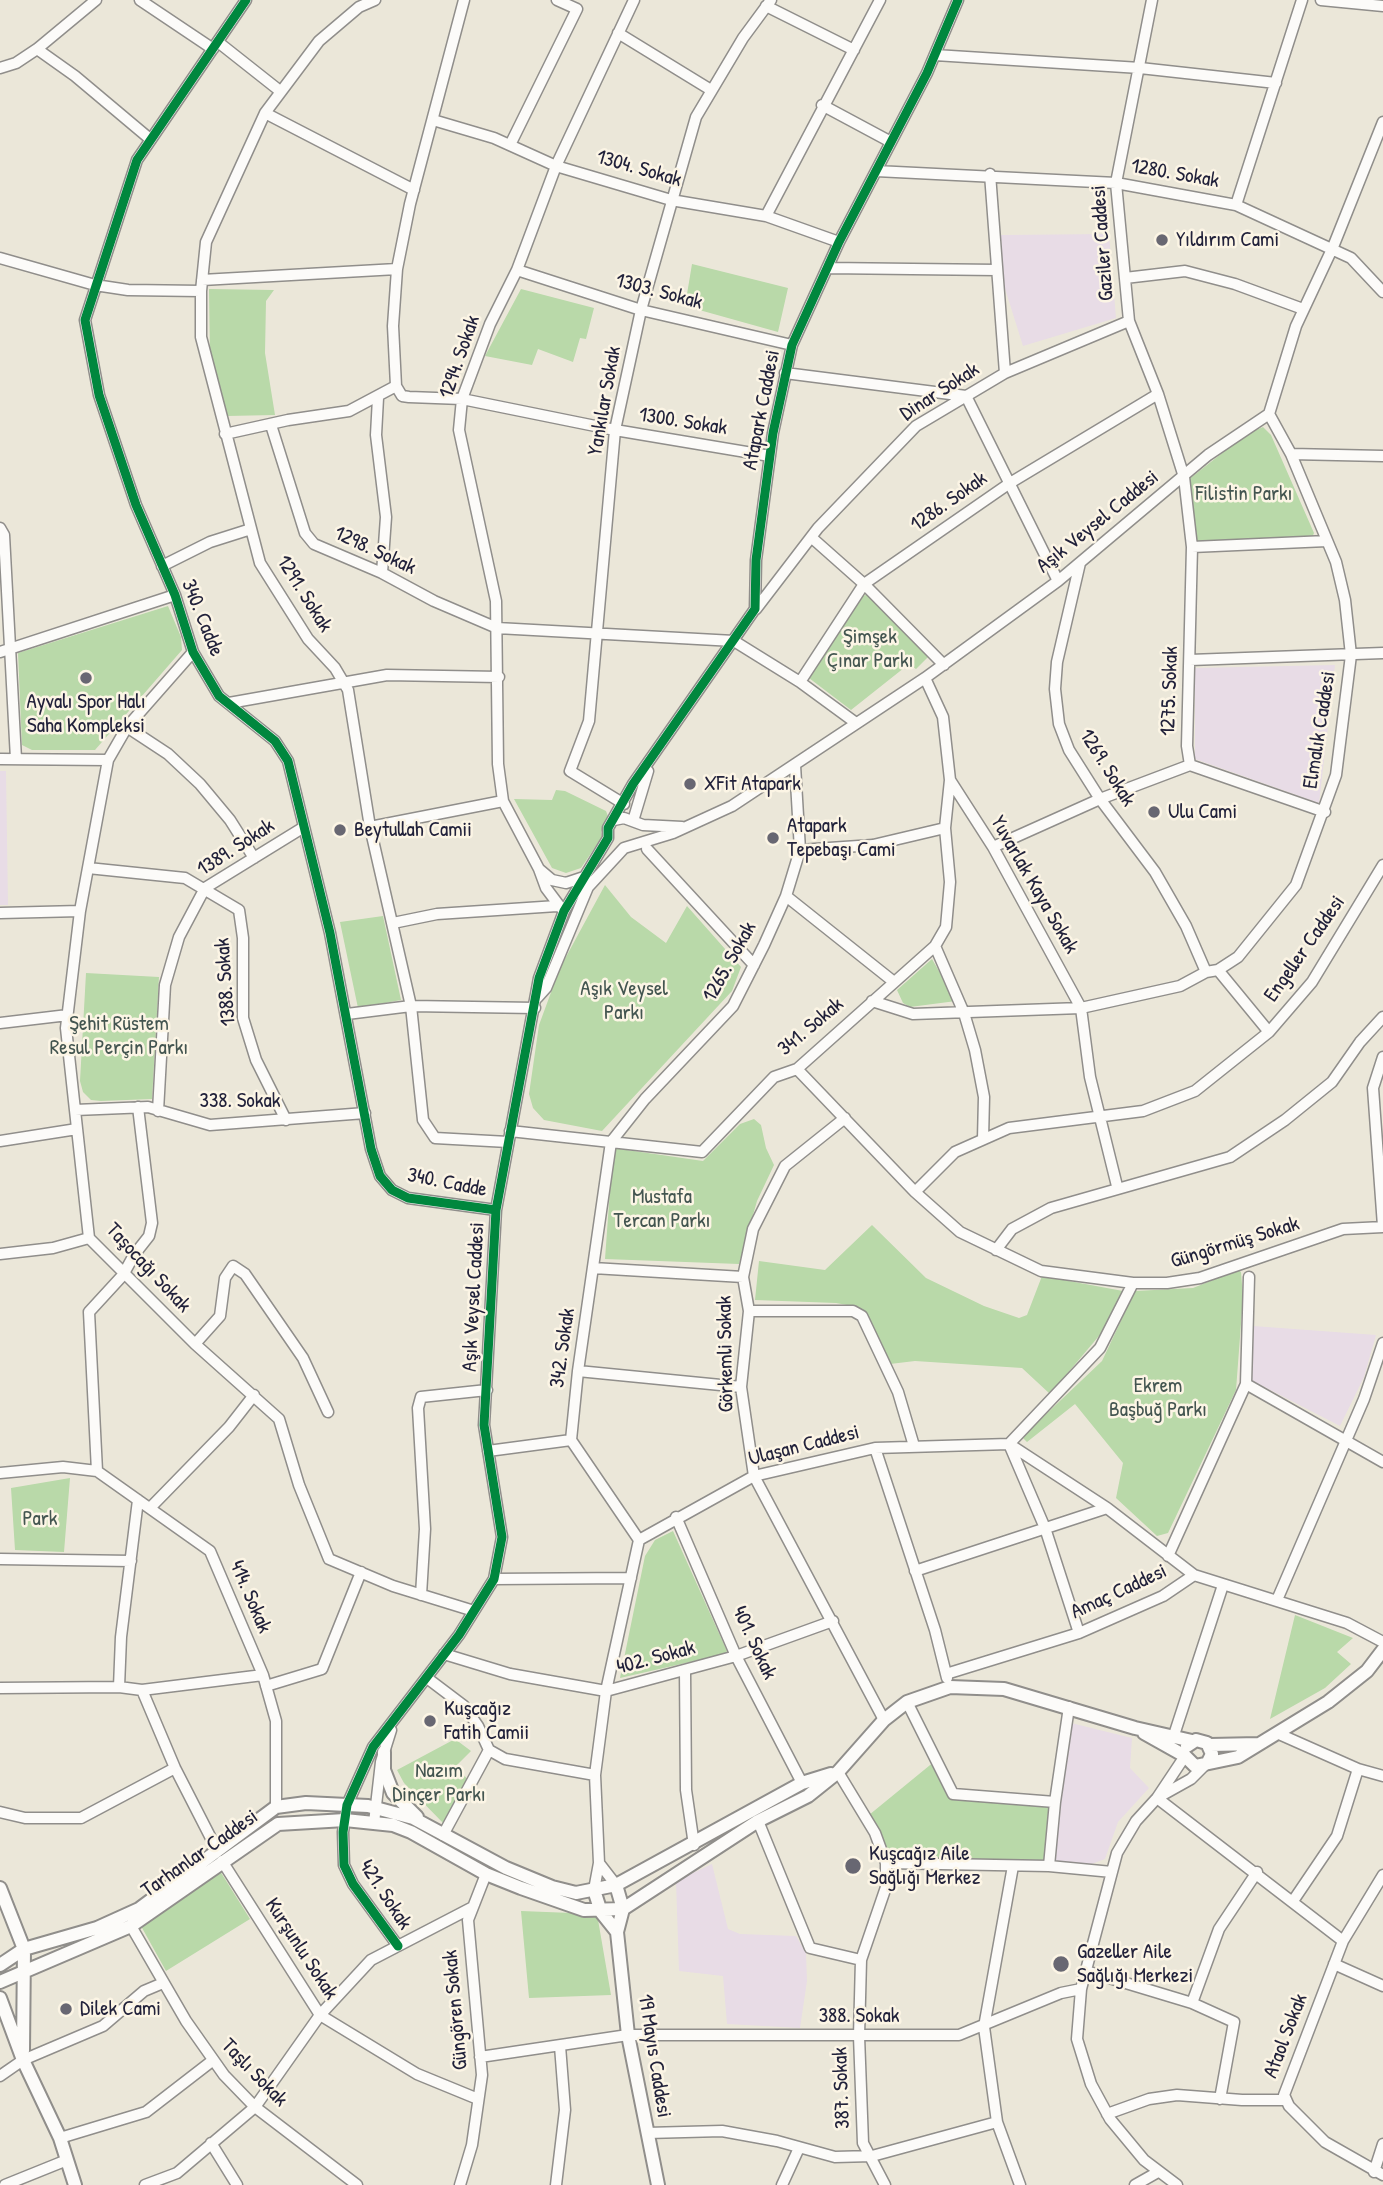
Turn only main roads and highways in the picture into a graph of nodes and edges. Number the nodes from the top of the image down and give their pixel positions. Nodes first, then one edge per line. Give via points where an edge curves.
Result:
1 (1383, 1650) edge
2 (1135, 1728) junction
3 (1192, 1741) junction
4 (1262, 1744) junction
5 (1209, 1745) junction
6 (384, 1752) road end
7 (1185, 1756) junction
8 (1208, 1762) junction
9 (838, 1772) junction
10 (437, 1831) junction
11 (219, 1855) junction
12 (616, 1885) junction
13 (0, 1888) edge
14 (594, 1890) junction
15 (623, 1909) junction
16 (601, 1912) junction
17 (617, 1932) junction
18 (24, 1949) junction
19 (0, 1965) edge
20 (26, 1970) junction
21 (0, 1982) edge
22 (0, 1998) edge
23 (23, 2060) junction
24 (75, 2185) edge
25 (659, 2185) edge

1 - 4 main road via 1367,1671
2 - 3 main road, Tarhanlar Caddesi
2 - 7 main road, Tarhanlar Caddesi
2 - 9 main road, Tarhanlar Caddesi via 1004,1689 950,1687 907,1702 884,1720
3 - 5 main road
3 - 7 main road
4 - 5 main road
4 - 8 main road via 1238,1757
5 - 8 main road via 1212,1754
6 - 10 main road via 384,1770 393,1793
7 - 8 main road via 1195,1766
9 - 12 main road, Tarhanlar Caddesi via 802,1783
9 - 15 main road, Tarhanlar Caddesi via 808,1796 758,1821
10 - 11 main road, Tarhanlar Caddesi via 375,1807 306,1803 276,1807
10 - 14 main road, Tarhanlar Caddesi via 552,1887 576,1893
11 - 16 main road, Tarhanlar Caddesi via 278,1824 374,1823 411,1832 486,1874
11 - 18 main road, Tarhanlar Caddesi via 139,1909 97,1928
11 - 20 main road, Tarhanlar Caddesi via 131,1926
12 - 14 main road, Tarhanlar Caddesi
12 - 15 main road
13 - 18 main road
14 - 16 main road
15 - 16 main road, Tarhanlar Caddesi
15 - 17 main road
16 - 17 main road
17 - 25 main road, 19 Mayıs Caddesi via 628,2035
18 - 19 main road, Tarhanlar Caddesi
18 - 20 main road
20 - 21 main road, Tarhanlar Caddesi
20 - 23 main road
22 - 23 main road
23 - 24 main road via 60,2138

